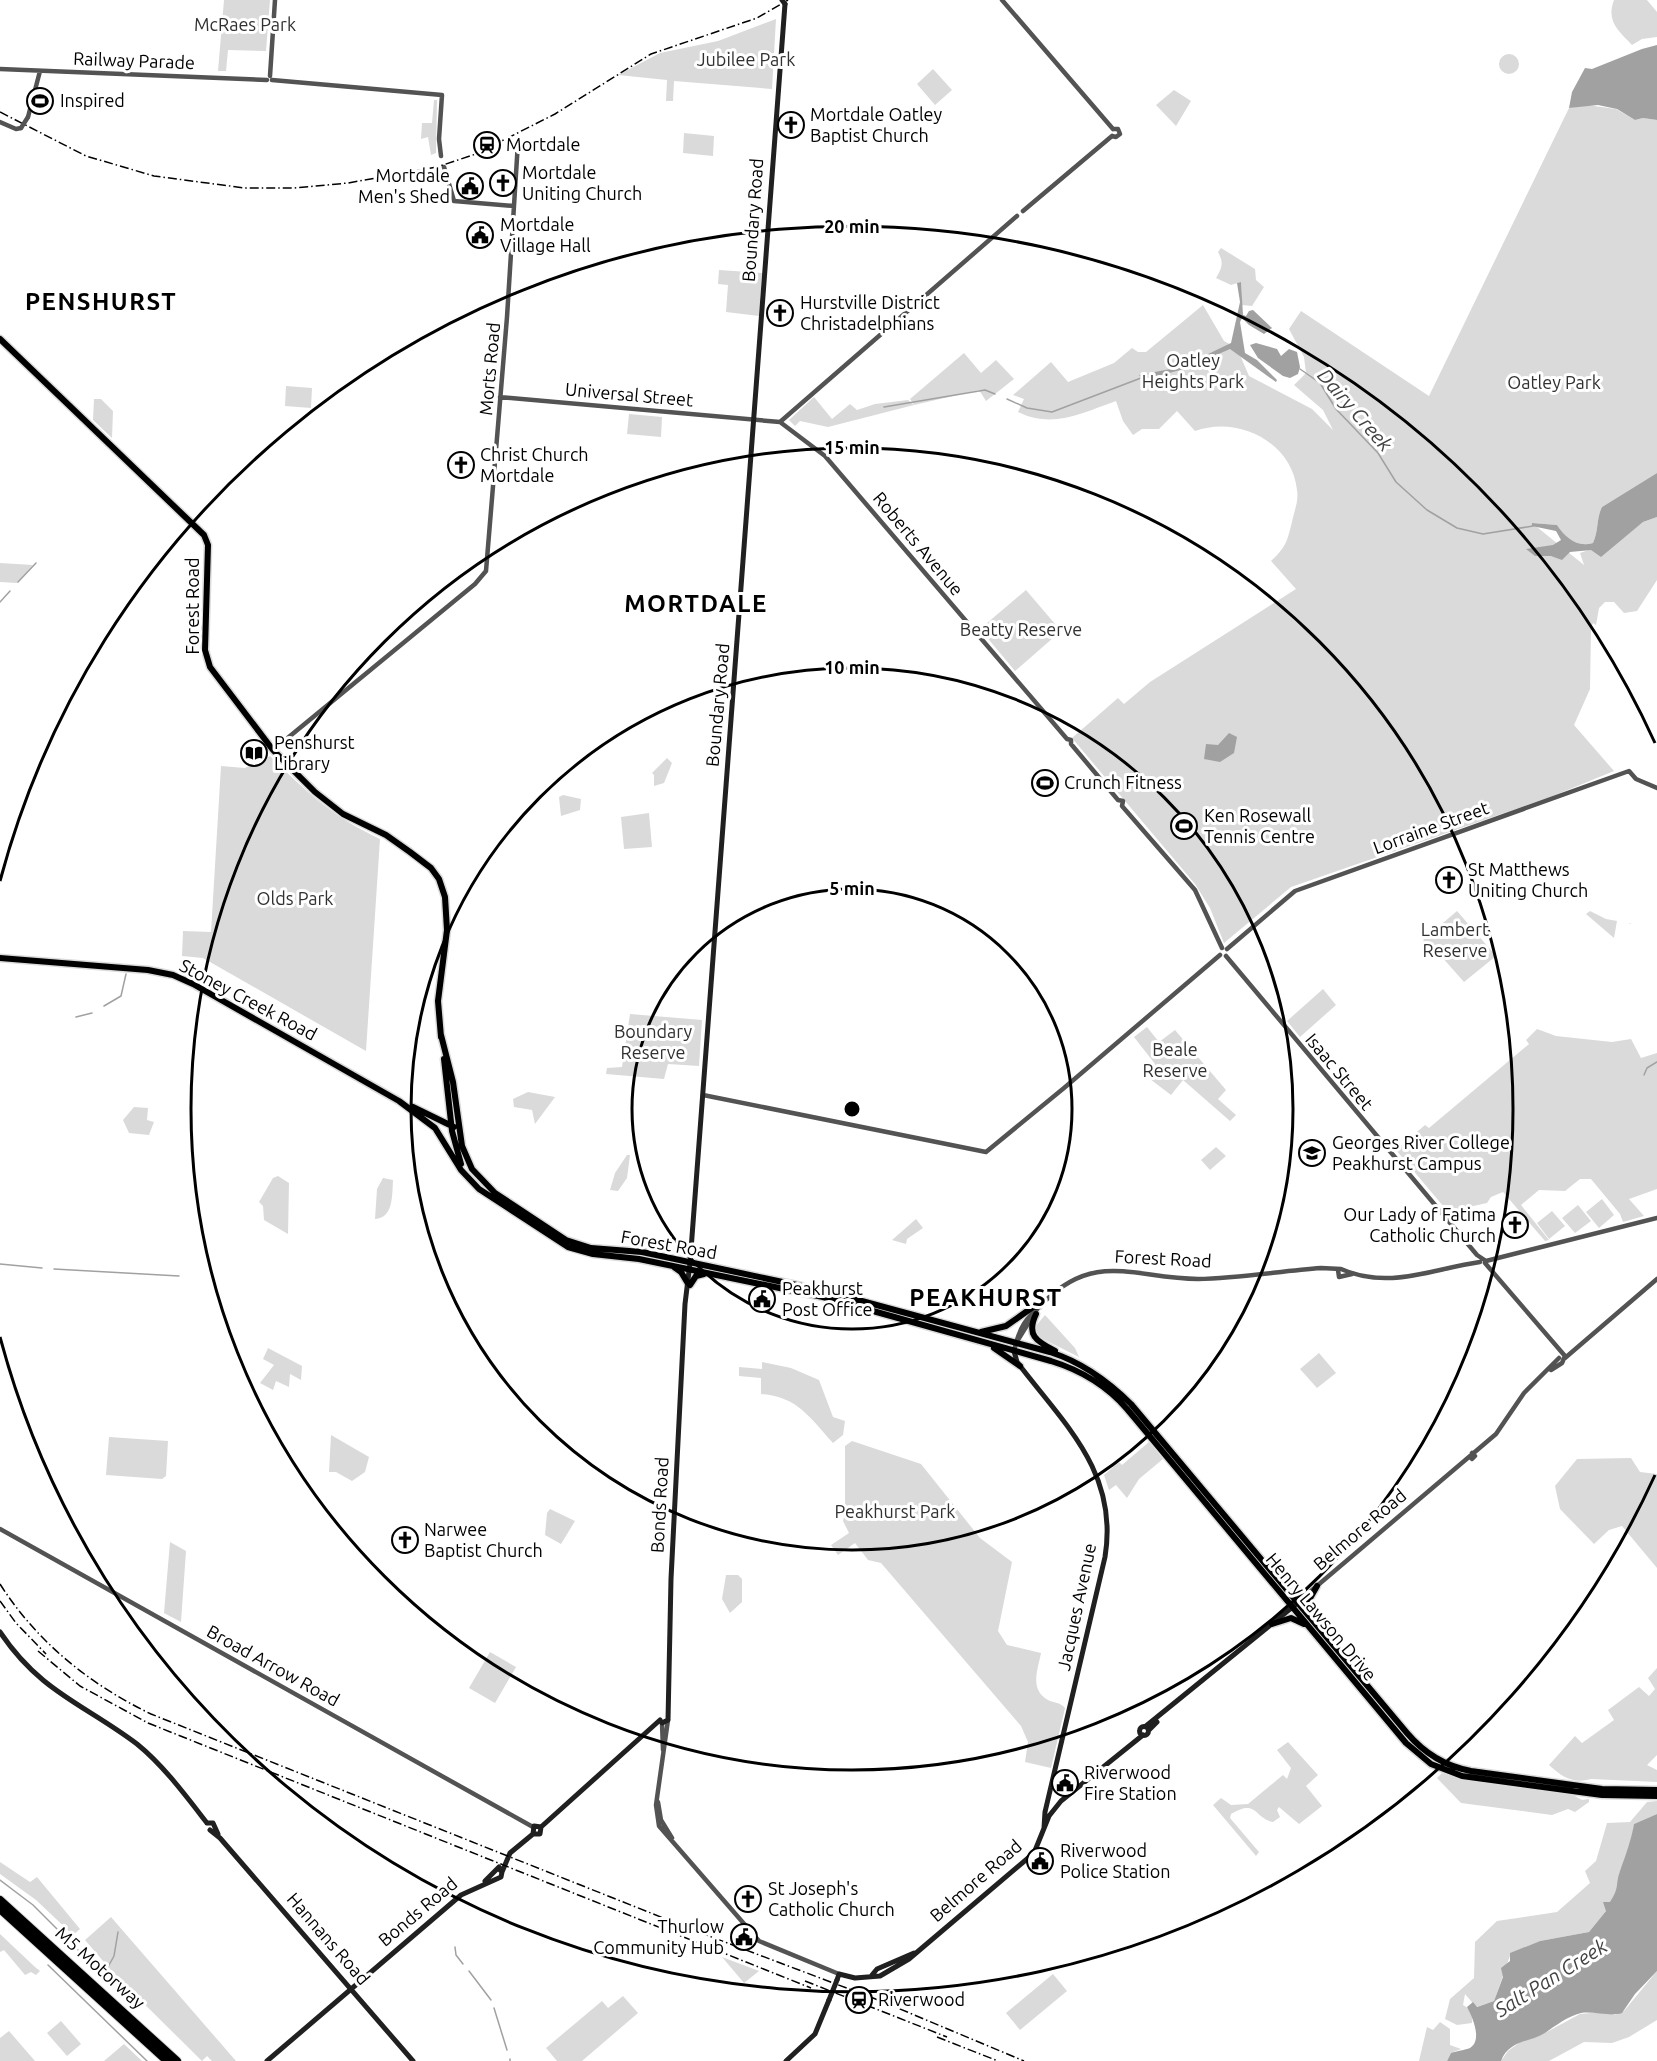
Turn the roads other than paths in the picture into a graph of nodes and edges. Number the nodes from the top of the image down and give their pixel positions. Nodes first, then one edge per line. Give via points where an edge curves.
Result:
1 (275, 0) edge
2 (1002, 0) edge
3 (784, 2) edge
4 (0, 69) edge
5 (40, 71) junction
6 (270, 78) junction
7 (0, 122) edge
8 (518, 142) dead end
9 (441, 156) dead end
10 (444, 167) dead end
11 (514, 206) junction
12 (0, 339) edge
13 (500, 397) junction
14 (755, 419) junction
15 (780, 422) junction
16 (273, 750) junction
17 (1657, 788) edge
18 (1224, 949) junction
19 (1223, 955) junction
20 (0, 958) edge
21 (441, 1035) junction
22 (703, 1095) junction
23 (399, 1101) junction
24 (449, 1102) junction
25 (419, 1116) junction
26 (439, 1121) junction
27 (455, 1129) junction
28 (461, 1170) joint
29 (474, 1185) junction
30 (1657, 1218) edge
31 (1483, 1261) junction
32 (671, 1265) junction
33 (690, 1266) junction
34 (710, 1274) junction
35 (1657, 1279) edge
36 (688, 1284) junction
37 (1039, 1306) junction
38 (1036, 1314) junction
39 (977, 1332) junction
40 (982, 1341) junction
41 (1016, 1343) junction
42 (1014, 1350) junction
43 (1026, 1354) junction
44 (1563, 1357) junction
45 (1069, 1360) junction
46 (1021, 1368) junction
47 (0, 1529) edge
48 (1317, 1586) junction
49 (1296, 1605) junction
50 (1312, 1618) junction
51 (1272, 1624) junction
52 (0, 1632) edge
53 (1318, 1635) junction
54 (663, 1721) junction
55 (663, 1750) junction
56 (1052, 1786) junction
57 (1562, 1787) junction
58 (1654, 1793) edge
59 (1061, 1801) junction
60 (1044, 1828) junction
61 (533, 1830) junction
62 (498, 1871) junction
63 (481, 1884) junction
64 (0, 1900) edge
65 (0, 1909) edge
66 (838, 1977) junction
67 (351, 1988) junction
68 (166, 2061) edge
69 (177, 2061) edge
70 (267, 2061) edge
71 (413, 2061) edge
72 (786, 2061) edge

1 - 6 street
2 - 15 street via 1113,129 1112,136 1023,211 1023,217 1017,216
3 - 14 main road, Boundary Road
4 - 5 street, Railway Parade
5 - 6 street, Railway Parade
5 - 7 street, bridge via 28,117 21,128
6 - 9 street, Railway Parade via 442,95
8 - 11 street, Morts Road
10 - 11 street via 454,201
11 - 13 street, Morts Road
12 - 16 main road, Forest Road via 204,535 208,546 206,659
13 - 14 street, Universal Street
13 - 16 street, Morts Road via 484,576
14 - 15 street
14 - 22 main road, Boundary Road
15 - 18 street, Roberts Avenue via 831,462 1118,800 1117,806 1122,806 1195,890
16 - 21 main road, Forest Road via 334,808 396,842 439,879 445,897 447,930 438,1001
17 - 18 street, Lorraine Street via 1636,779 1629,771 1295,891
18 - 19 street
19 - 22 street via 984,1152
19 - 31 street, Isaac Street
20 - 23 main road, Stoney Creek Road via 173,975
21 - 24 main road, Forest Road
21 - 27 main road, Forest Road via 453,1082
22 - 33 main road, Boundary Road
23 - 25 main road, Stoney Creek Road
23 - 26 main road, Stoney Creek Road
24 - 26 main road via 445,1119
24 - 27 main road, Forest Road
25 - 27 main road, Stoney Creek Road
25 - 28 main road, Stoney Creek Road via 435,1128
26 - 27 main road, Stoney Creek Road
27 - 29 main road, Forest Road via 458,1155
27 - 33 main road, Forest Road via 469,1163 484,1184 560,1237 591,1248 642,1252
28 - 29 main road, Forest Road
29 - 32 main road, Forest Road via 568,1247
30 - 31 street, Forest Road
31 - 37 street, Forest Road via 1399,1279 1322,1268 1198,1279 1101,1271 1075,1278
31 - 44 street, Isaac Street
32 - 33 main road, Forest Road
32 - 36 main road
33 - 34 main road, Forest Road
33 - 36 main road, Bonds Road
33 - 39 main road, Forest Road via 825,1291
34 - 36 main road via 697,1275
34 - 40 main road, Forest Road via 823,1297
35 - 44 street, Belmore Road
36 - 54 main road, Bonds Road
37 - 38 street
37 - 39 main road via 1006,1326
37 - 41 street, Forest Road via 1023,1324
38 - 41 street
38 - 45 main road via 1033,1336
39 - 41 main road, Forest Road
40 - 42 main road, Forest Road
40 - 46 main road
41 - 42 street
41 - 45 main road, Henry Lawson Drive
42 - 43 main road, Henry Lawson Drive
42 - 46 main road, Jacques Avenue
43 - 46 main road via 1020,1359
43 - 49 main road, Henry Lawson Drive via 1081,1373 1118,1400
44 - 48 street, Belmore Road via 1526,1392 1502,1428 1472,1456
45 - 49 main road, Henry Lawson Drive via 1106,1382 1131,1404
46 - 56 main road, Jacques Avenue via 1086,1453 1101,1486 1107,1518 1105,1557
47 - 61 street, Broad Arrow Road
48 - 49 street, Belmore Road
48 - 50 main road via 1308,1604
49 - 50 main road, Henry Lawson Drive
49 - 51 main road, Belmore Road
49 - 53 main road, Henry Lawson Drive
50 - 57 main road, Henry Lawson Drive via 1409,1736 1434,1758 1464,1770
51 - 53 main road via 1294,1618
51 - 59 main road, Belmore Road via 1148,1728 1142,1726 1142,1733
52 - 67 main road, Hannans Road via 49,1687 140,1747 207,1823 206,1827 212,1828
53 - 57 main road, Henry Lawson Drive via 1406,1743 1427,1761 1462,1776
54 - 55 street
54 - 55 street
54 - 61 main road, Bonds Road
55 - 66 street via 658,1802 663,1827 673,1840 759,1941
56 - 59 main road
56 - 60 main road, Jacques Avenue
57 - 58 main road, Henry Lawson Drive
59 - 60 main road, Belmore Road
60 - 66 main road, Belmore Road via 1032,1855 893,1970 880,1976
61 - 62 main road, Bonds Road
62 - 63 main road, Bonds Road
62 - 63 main road, Bonds Road via 494,1877 499,1878
63 - 67 main road, Bonds Road via 461,1895
64 - 69 highway, M5 Motorway
65 - 68 highway, M5 Motorway
66 - 72 main road, bridge via 815,2034
67 - 70 main road, Bonds Road
67 - 71 main road, Hannans Road

